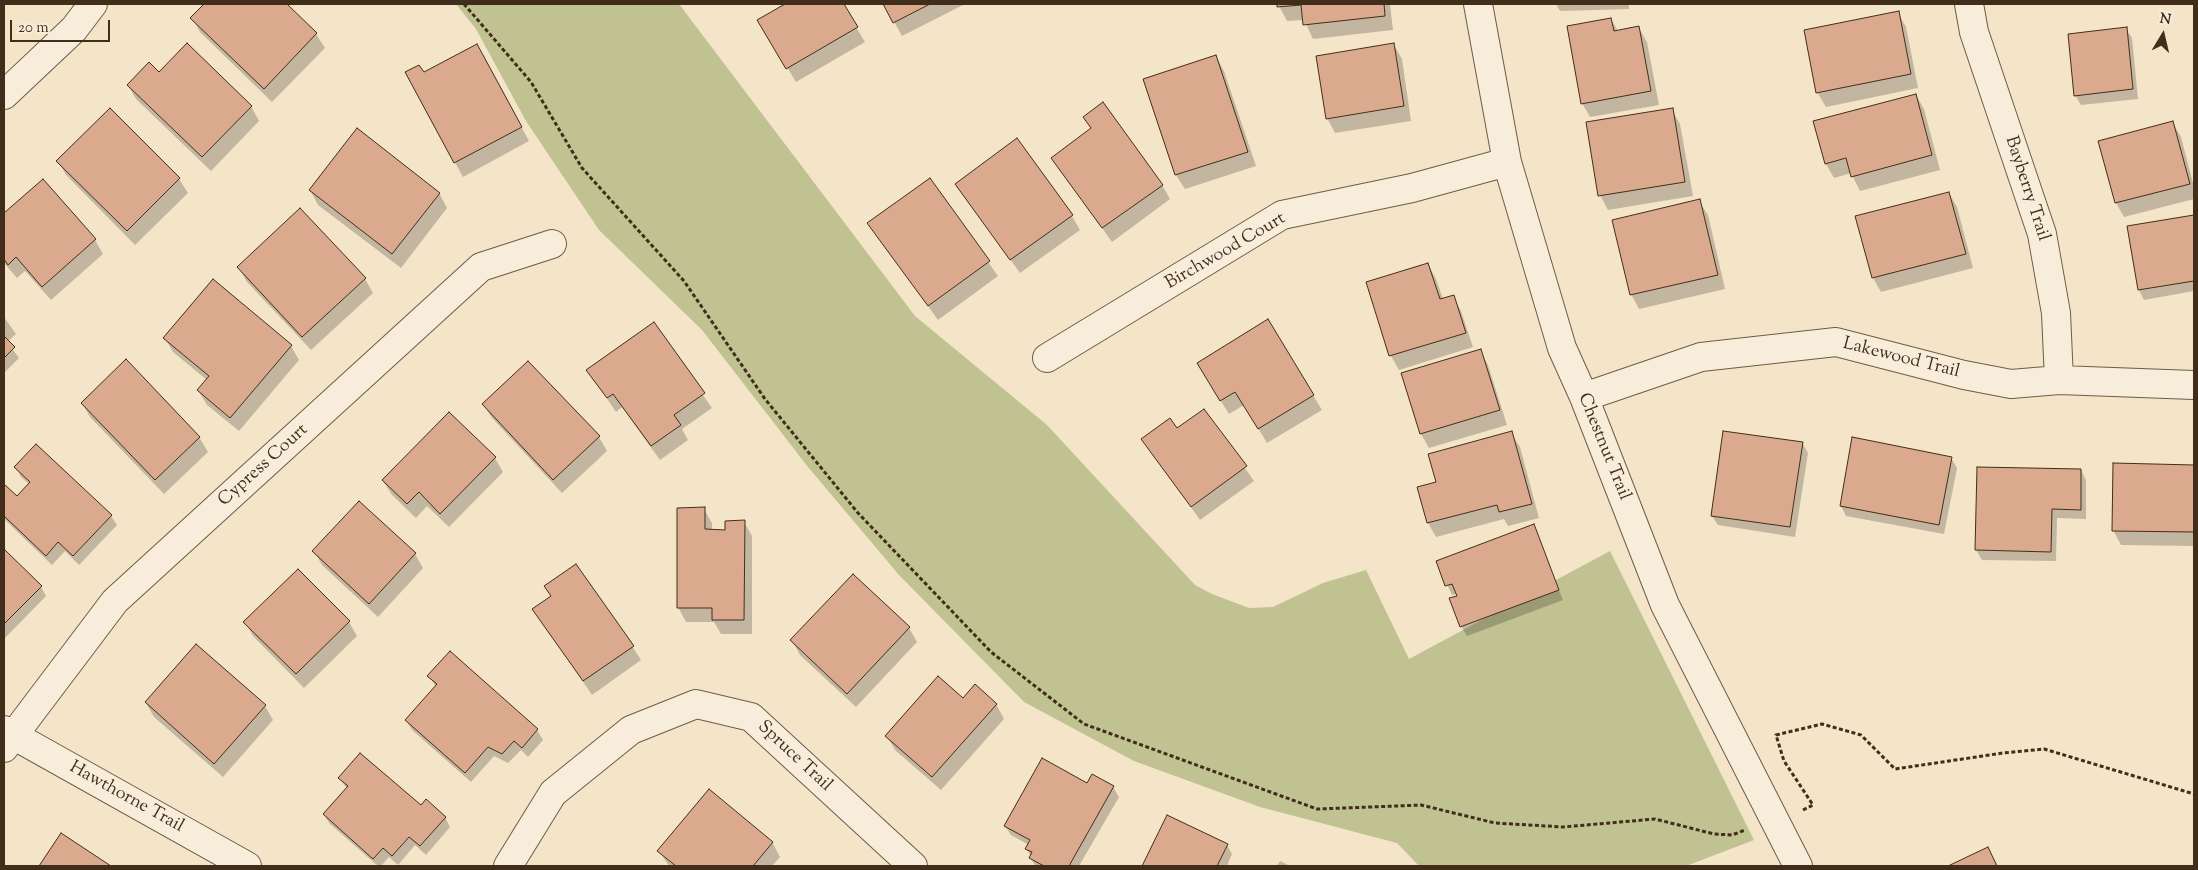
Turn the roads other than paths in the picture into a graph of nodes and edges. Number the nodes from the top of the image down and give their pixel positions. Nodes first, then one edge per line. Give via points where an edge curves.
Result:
1 (93, 4) edge
2 (1478, 4) edge
3 (1969, 4) edge
4 (4, 95) edge
5 (1507, 162) junction
6 (552, 244) dead end
7 (1047, 358) dead end
8 (2059, 380) junction
9 (2194, 385) edge
10 (1584, 397) junction
11 (7, 737) edge
12 (247, 866) edge
13 (508, 866) edge
14 (913, 866) edge
15 (1798, 866) edge

1 - 4 street via 74,29
2 - 5 street, Chestnut Trail
3 - 8 street, Bayberry Trail via 1974,32 2042,234 2056,313
5 - 7 street, Birchwood Court via 1412,188 1282,215
5 - 10 street, Chestnut Trail via 1562,348
6 - 11 street, Cypress Court via 481,267 115,602
8 - 9 street, Lakewood Trail
8 - 10 street, Lakewood Trail via 2011,384 1836,342 1701,357
10 - 15 street, Chestnut Trail via 1665,605
11 - 12 street, Hawthorne Trail
13 - 14 street, Spruce Trail via 553,793 632,730 696,704 751,717

